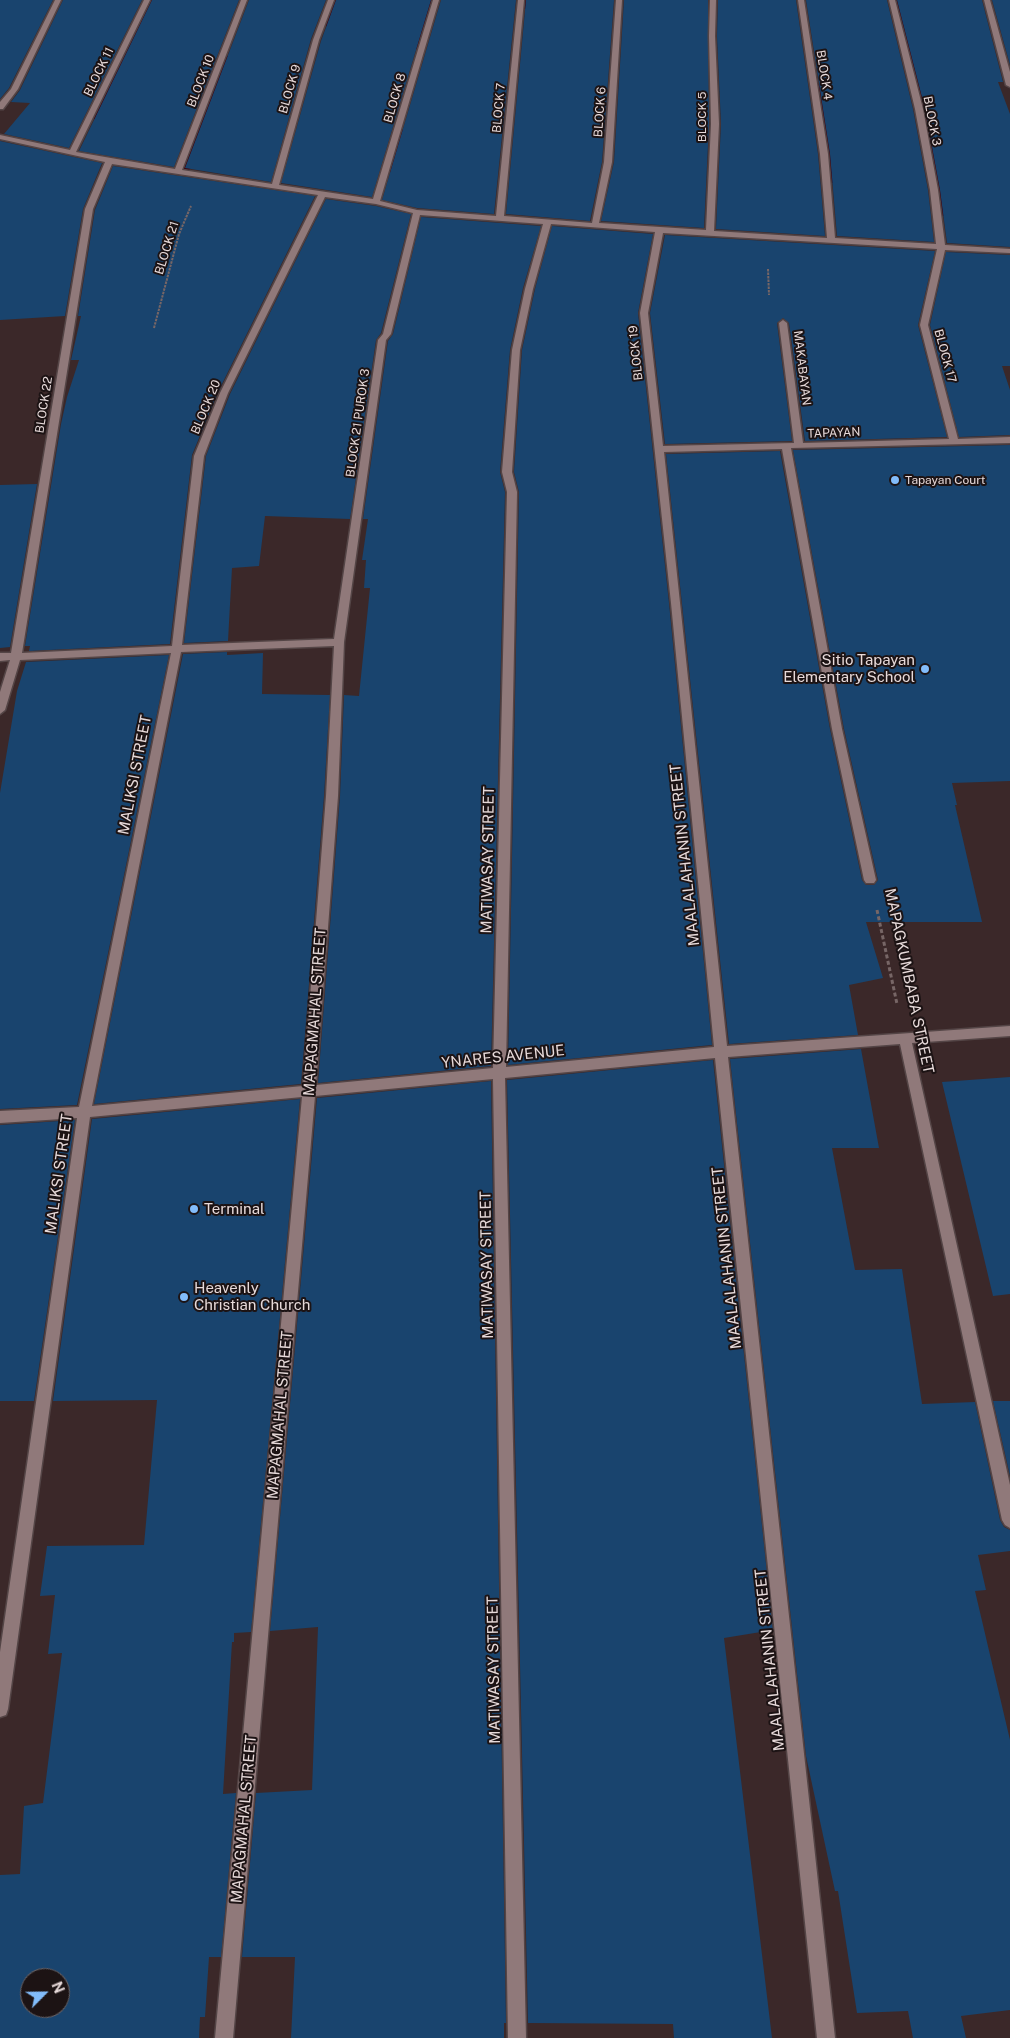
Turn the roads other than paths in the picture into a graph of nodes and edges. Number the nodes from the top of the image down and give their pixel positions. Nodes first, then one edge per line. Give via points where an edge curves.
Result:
1 (58, 0) edge
2 (146, 0) edge
3 (244, 0) edge
4 (331, 0) edge
5 (436, 0) edge
6 (521, 0) edge
7 (619, 0) edge
8 (713, 0) edge
9 (801, 0) edge
10 (892, 0) edge
11 (987, 0) edge
12 (1010, 85) edge
13 (0, 108) edge
14 (0, 137) edge
15 (72, 153) junction
16 (109, 161) junction
17 (178, 171) junction
18 (275, 186) junction
19 (322, 195) junction
20 (376, 202) junction
21 (417, 212) junction
22 (500, 218) junction
23 (548, 222) junction
24 (594, 225) junction
25 (659, 230) junction
26 (710, 233) junction
27 (831, 239) junction
28 (941, 248) junction
29 (1010, 251) edge
30 (784, 323) dead end
31 (1010, 440) edge
32 (954, 441) junction
33 (799, 446) junction
34 (786, 447) junction
35 (659, 449) junction
36 (661, 474) joint
37 (339, 642) junction
38 (177, 648) junction
39 (16, 656) junction
40 (0, 657) edge
41 (0, 710) edge
42 (870, 880) road end
43 (1010, 1031) edge
44 (905, 1040) junction
45 (721, 1052) junction
46 (499, 1074) junction
47 (309, 1092) junction
48 (84, 1112) junction
49 (0, 1118) edge
50 (1010, 1520) edge
51 (0, 1709) edge
52 (224, 2038) edge
53 (517, 2038) edge
54 (826, 2038) edge

1 - 13 street via 14,89
2 - 15 street, BLOCK 11
3 - 17 street, BLOCK 10
4 - 18 street, BLOCK 9 via 316,40
5 - 20 street, BLOCK 8
6 - 22 street, BLOCK 7
7 - 24 street, BLOCK 6 via 608,162
8 - 26 street, BLOCK 5 via 715,124
9 - 27 street, BLOCK 4 via 824,154
10 - 28 street, BLOCK 3 via 919,109
11 - 12 street
14 - 15 street
15 - 16 street
16 - 17 street
16 - 39 street, BLOCK 22 via 88,209
17 - 18 street
18 - 19 street
19 - 20 street
19 - 38 street, BLOCK 20 via 224,394 199,456
20 - 21 street
21 - 22 street
21 - 37 street, BLOCK 21 PUROK 3 via 382,340
22 - 23 street
23 - 24 street
23 - 46 street, MATIWASAY STREET via 516,350 507,472 512,492
24 - 25 street
25 - 26 street
25 - 35 street, BLOCK 19 via 644,313
26 - 27 street
27 - 28 street
28 - 29 street
28 - 32 street, BLOCK 17 via 924,326
30 - 33 street, MAKABAYAN
31 - 32 street, TAPAYAN
32 - 33 street, TAPAYAN
33 - 34 street, TAPAYAN
34 - 35 street, TAPAYAN
34 - 42 street, MAPAGKUMBABA STREET via 837,729
35 - 36 street, BLOCK 19
36 - 45 street, MAALALAHANIN STREET
37 - 38 street
37 - 47 street, MAPAGMAHAL STREET via 332,796
38 - 39 street
38 - 48 street, MALIKSI STREET
39 - 40 street
39 - 41 street, BLOCK 22
43 - 44 street, YNARES AVENUE
44 - 45 street, YNARES AVENUE
44 - 50 street, MAPAGKUMBABA STREET
45 - 46 street, YNARES AVENUE
45 - 54 street, MAALALAHANIN STREET
46 - 47 street, YNARES AVENUE
46 - 53 street, MATIWASAY STREET
47 - 48 street, YNARES AVENUE
47 - 52 street, MAPAGMAHAL STREET
48 - 49 street, YNARES AVENUE
48 - 51 street, MALIKSI STREET

